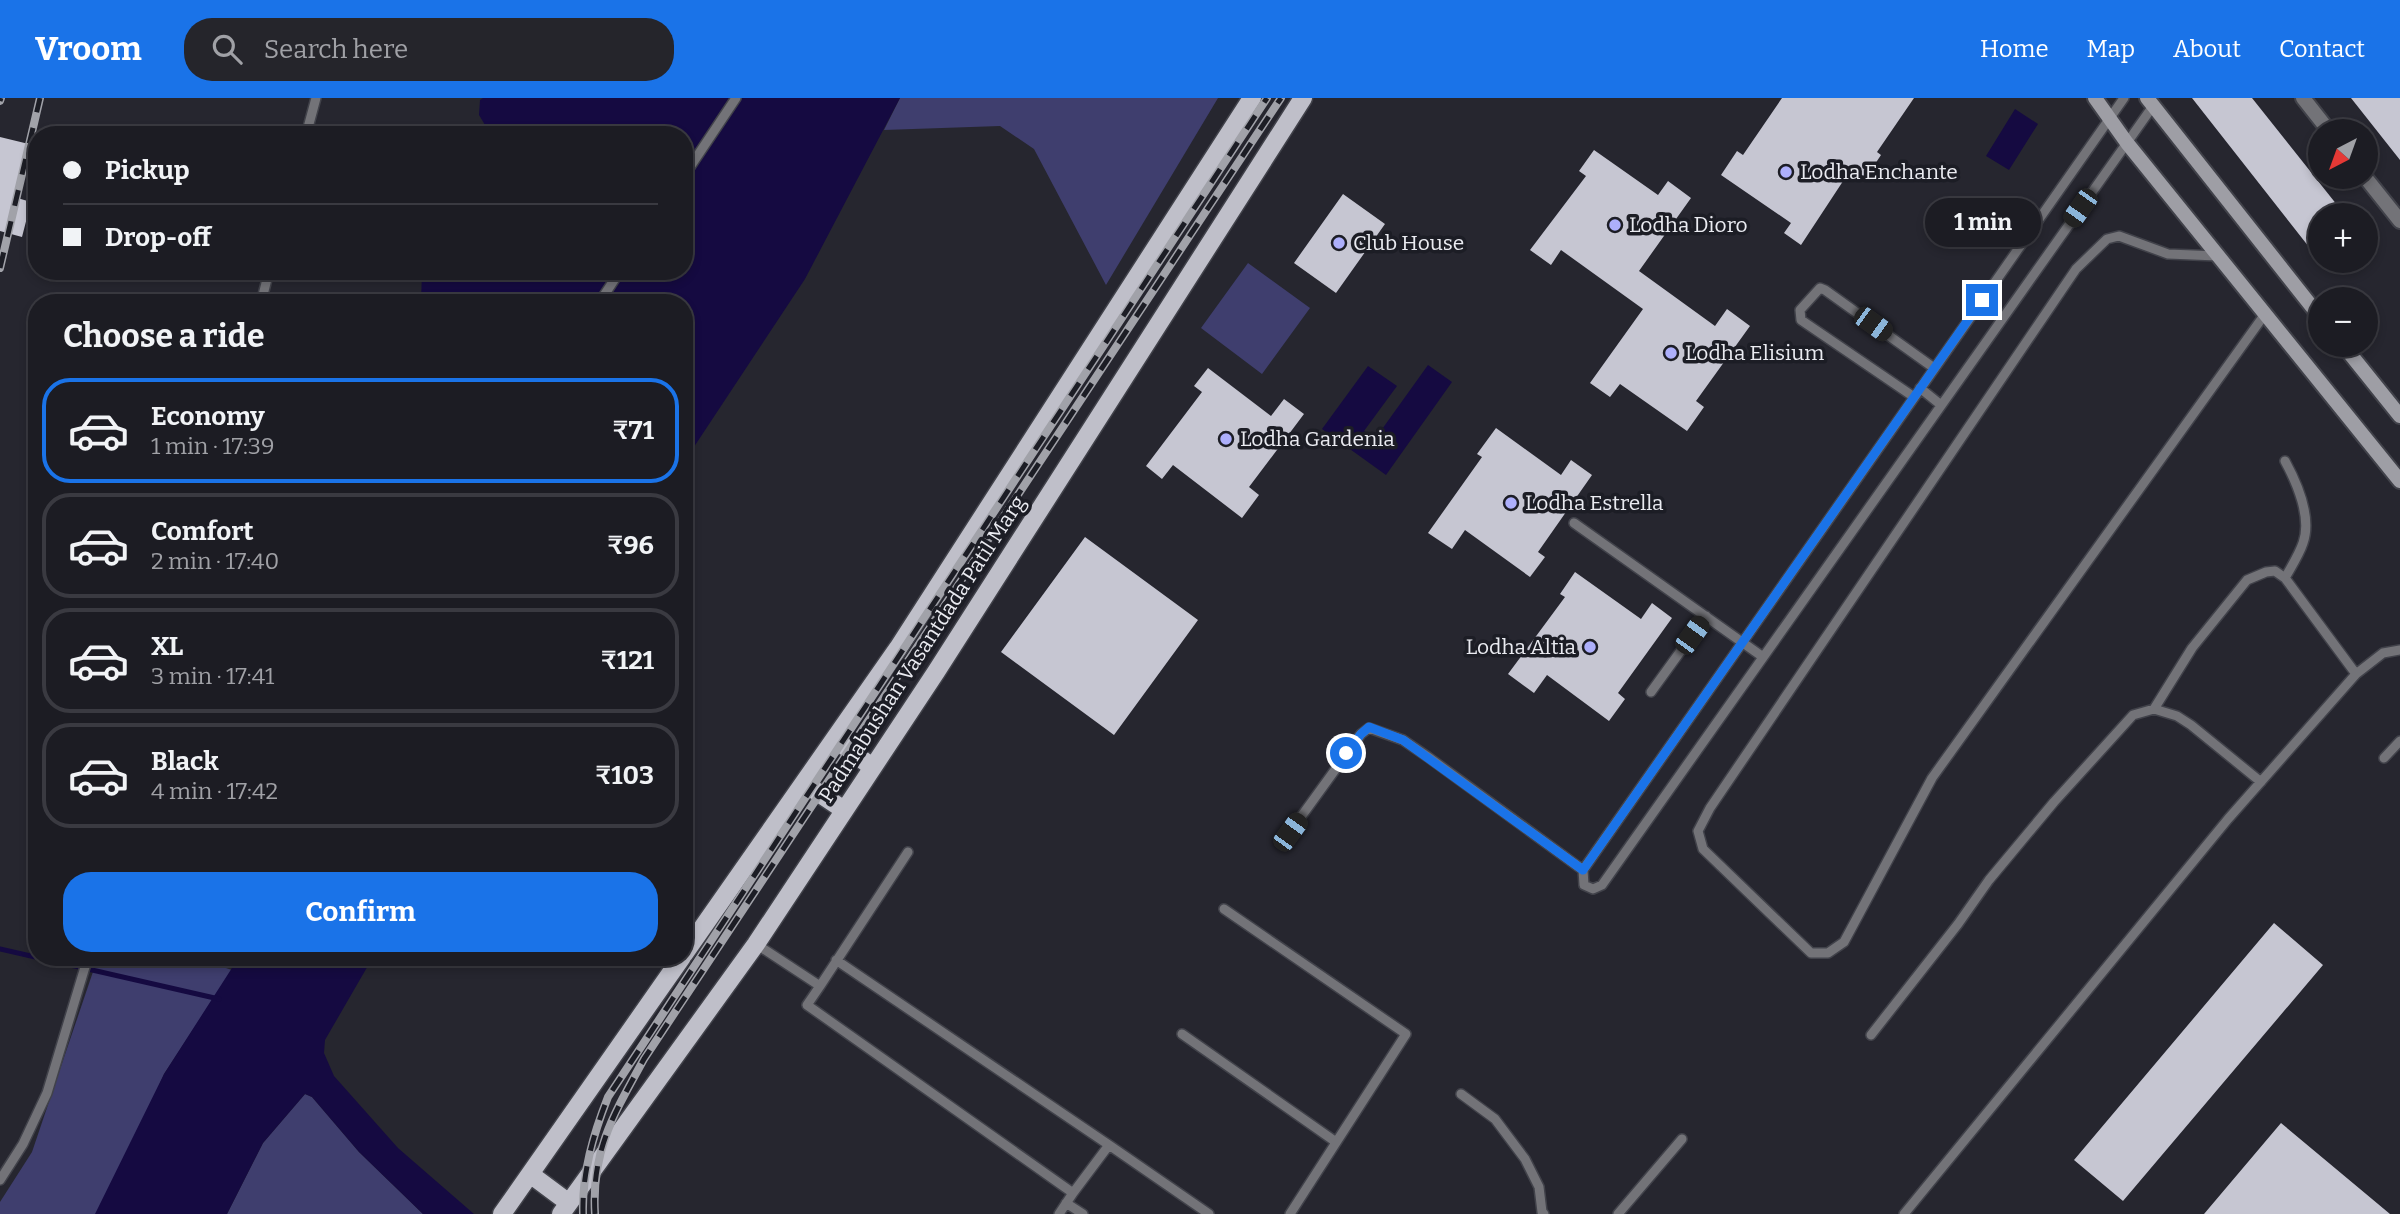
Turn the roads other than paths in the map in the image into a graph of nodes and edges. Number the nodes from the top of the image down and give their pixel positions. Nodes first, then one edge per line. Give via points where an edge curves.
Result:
1 (316, 98) edge
2 (736, 98) edge
3 (1252, 98) edge
4 (1303, 98) edge
5 (2095, 98) edge
6 (2124, 98) edge
7 (2303, 98) edge
8 (2150, 102) edge
9 (2110, 118) junction
10 (2320, 119) edge
11 (308, 126) edge
12 (2127, 143) junction
13 (693, 162) edge
14 (2375, 189) edge
15 (2400, 221) edge
16 (2218, 256) junction
17 (2308, 302) edge
18 (2265, 314) junction
19 (2353, 357) edge
20 (1934, 368) junction
21 (1920, 388) junction
22 (1914, 397) junction
23 (1941, 405) junction
24 (2400, 416) edge
25 (2285, 461) dead end
26 (2400, 481) edge
27 (1574, 523) dead end
28 (2285, 578) junction
29 (1706, 616) junction
30 (1742, 642) junction
31 (2400, 650) edge
32 (1763, 657) junction
33 (2356, 674) junction
34 (1651, 692) dead end
35 (2154, 709) junction
36 (835, 739) junction
37 (2400, 741) edge
38 (2384, 758) dead end
39 (872, 768) junction
40 (2261, 782) junction
41 (804, 783) junction
42 (844, 810) junction
43 (1290, 832) dead end
44 (908, 852) dead end
45 (1583, 870) junction
46 (1224, 909) dead end
47 (693, 942) edge
48 (756, 944) junction
49 (836, 960) junction
50 (86, 966) edge
51 (676, 966) edge
52 (820, 986) junction
53 (1182, 1034) dead end
54 (1871, 1035) dead end
55 (1461, 1094) dead end
56 (1682, 1139) dead end
57 (1336, 1142) junction
58 (1109, 1145) junction
59 (530, 1174) junction
60 (0, 1180) edge
61 (1073, 1193) junction
62 (1066, 1203) junction
63 (565, 1208) edge
64 (1542, 1213) edge
65 (502, 1214) edge
66 (1059, 1214) edge
67 (1083, 1214) edge
68 (1209, 1214) edge
69 (1290, 1214) edge
70 (1618, 1214) edge
71 (1904, 1214) edge

1 - 11 lane
2 - 13 lane
3 - 36 main road, Padmabushan Vasantdada Patil Marg via 898,649
4 - 39 main road, Padmabushan Vasantdada Patil Marg
5 - 9 main road
6 - 9 lane
7 - 10 street
8 - 12 lane
8 - 17 main road
9 - 12 main road
9 - 20 lane
12 - 16 main road
12 - 23 lane
14 - 15 street
16 - 18 main road
16 - 18 lane via 2168,254 2119,236 2107,239 2076,269 1710,808 1698,831 1703,849 1811,953 1828,953 1844,942 1932,778
18 - 26 main road
19 - 24 main road
20 - 21 lane
20 - 22 lane via 1825,290 1815,291 1800,310 1801,320
21 - 22 lane
21 - 23 lane
22 - 30 lane
23 - 32 lane
25 - 28 lane via 2300,488 2304,540
27 - 29 lane
28 - 33 lane
28 - 35 lane via 2275,571 2247,580 2192,648
29 - 30 lane
29 - 34 lane
30 - 32 lane
30 - 45 lane
31 - 33 lane via 2383,653
32 - 45 lane via 1602,885 1593,889 1584,884
33 - 40 lane
35 - 40 lane via 2191,725
35 - 54 lane via 2133,715 2054,802
36 - 39 main road
36 - 41 main road, Padmabushan Vasantdada Patil Marg
37 - 38 lane
39 - 42 main road, Padmabushan Vasantdada Patil Marg
40 - 71 lane
41 - 42 main road
41 - 47 main road, Padmabushan Vasantdada Patil Marg
42 - 48 main road, Padmabushan Vasantdada Patil Marg
43 - 45 lane via 1369,727 1403,740
44 - 49 lane
46 - 57 lane via 1406,1034
48 - 52 lane
48 - 63 main road, Padmabushan Vasantdada Patil Marg
49 - 52 lane
49 - 58 lane
50 - 60 lane via 47,1093
51 - 59 main road, Padmabushan Vasantdada Patil Marg
52 - 61 lane via 807,1005
53 - 57 lane
55 - 64 lane via 1495,1119 1525,1159 1539,1187
56 - 70 lane
57 - 69 lane
58 - 61 lane
58 - 68 lane
59 - 63 main road
59 - 65 main road, Padmabushan Vasantdada Patil Marg
61 - 62 lane
62 - 66 lane
62 - 67 lane

